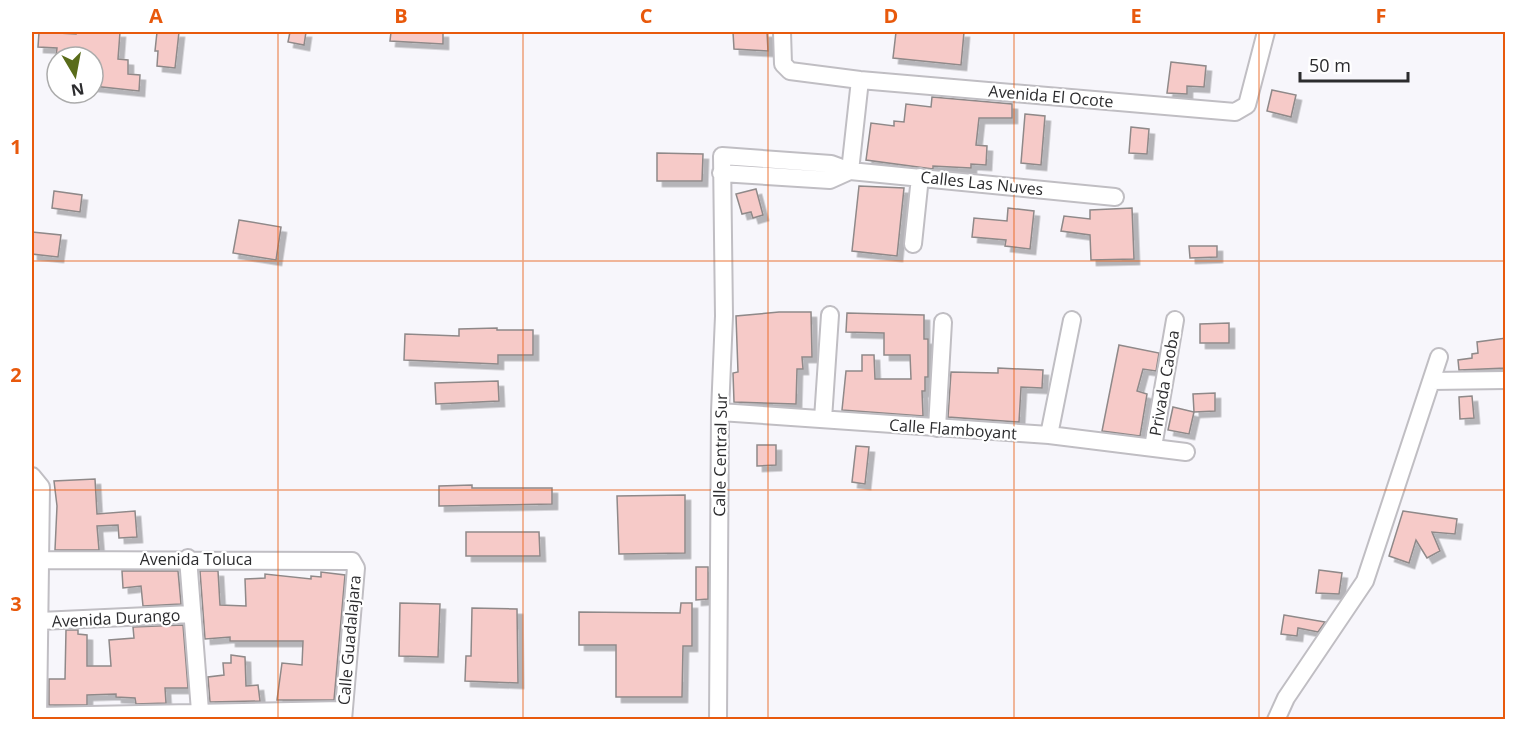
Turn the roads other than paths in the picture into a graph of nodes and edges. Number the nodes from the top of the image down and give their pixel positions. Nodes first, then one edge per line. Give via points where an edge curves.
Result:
1 (782, 32) edge
2 (1266, 32) edge
3 (860, 80) junction
4 (722, 156) joint
5 (850, 171) junction
6 (721, 173) junction
7 (920, 177) junction
8 (1115, 197) dead end
9 (913, 244) dead end
10 (830, 315) dead end
11 (1072, 320) dead end
12 (1175, 320) dead end
13 (943, 322) dead end
14 (1439, 357) dead end
15 (1506, 380) edge
16 (1431, 381) junction
17 (720, 412) junction
18 (823, 419) junction
19 (937, 428) junction
20 (1049, 435) junction
21 (1153, 447) junction
22 (1186, 452) dead end
23 (34, 478) edge
24 (189, 558) junction
25 (41, 560) junction
26 (352, 561) joint
27 (192, 614) junction
28 (40, 621) junction
29 (208, 714) edge
30 (343, 715) edge
31 (38, 718) edge
32 (718, 720) edge
33 (1276, 720) edge

1 - 3 street, Avenida El Ocote via 783,64 790,71
2 - 3 street, Avenida El Ocote via 1247,105 1235,112
3 - 5 street
4 - 5 street, Calles Las Nuves via 831,164
4 - 6 street, Calle Central Sur
5 - 6 street, Calles Las Nuves via 830,180
5 - 7 street, Calles Las Nuves
6 - 17 street, Calle Central Sur via 724,316
7 - 8 street, Calles Las Nuves
7 - 9 street
10 - 18 street
11 - 20 street
12 - 21 street, Privada Caoba
13 - 19 street
14 - 16 street
15 - 16 street
16 - 33 street via 1365,581
17 - 18 street, Calle Flamboyant
17 - 32 street, Calle Central Sur
18 - 19 street, Calle Flamboyant
19 - 20 street, Calle Flamboyant
20 - 21 street, Calle Flamboyant
21 - 22 street, Calle Flamboyant
23 - 25 street via 41,487
24 - 25 street, Avenida Toluca
24 - 26 street, Avenida Toluca
24 - 27 street
25 - 28 street
26 - 30 street, Calle Guadalajara via 356,568
27 - 28 street, Avenida Durango
27 - 29 street
28 - 31 street
29 - 30 street
29 - 31 street

